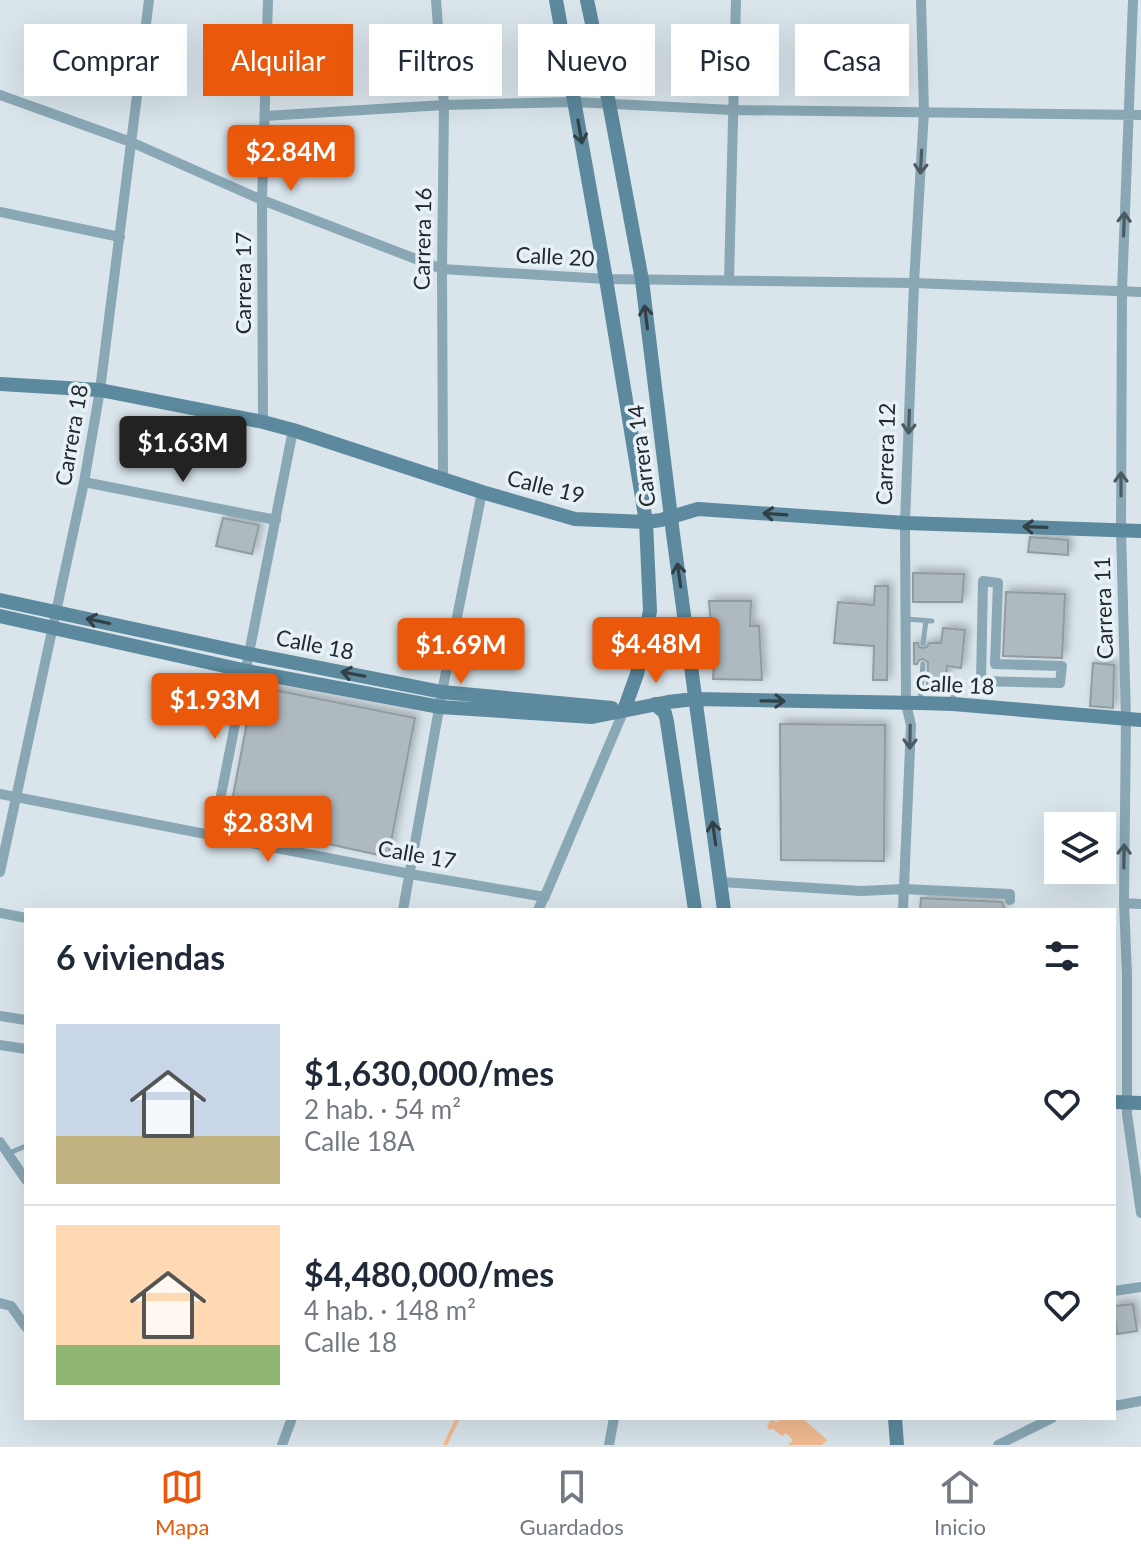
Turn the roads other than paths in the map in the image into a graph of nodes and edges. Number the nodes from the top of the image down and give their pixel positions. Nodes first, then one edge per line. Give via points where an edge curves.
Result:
1 (149, 0) edge
2 (268, 0) edge
3 (436, 0) edge
4 (556, 0) edge
5 (587, 0) edge
6 (736, 0) edge
7 (921, 0) edge
8 (1133, 0) edge
9 (0, 95) edge
10 (574, 102) junction
11 (609, 103) junction
12 (444, 105) junction
13 (732, 110) junction
14 (924, 111) junction
15 (1128, 114) junction
16 (1141, 115) edge
17 (265, 116) junction
18 (131, 142) junction
19 (262, 200) junction
20 (0, 212) edge
21 (120, 237) junction
22 (442, 269) junction
23 (606, 279) junction
24 (642, 280) junction
25 (729, 280) junction
26 (914, 283) junction
27 (1122, 291) junction
28 (1141, 292) edge
29 (0, 384) edge
30 (100, 390) junction
31 (263, 422) junction
32 (293, 430) junction
33 (443, 478) junction
34 (84, 482) junction
35 (482, 492) junction
36 (671, 517) junction
37 (276, 520) junction
38 (646, 522) junction
39 (905, 523) junction
40 (1121, 530) junction
41 (1141, 531) edge
42 (0, 600) edge
43 (56, 611) junction
44 (0, 616) edge
45 (905, 619) junction
46 (53, 628) junction
47 (923, 643) dead end
48 (250, 654) junction
49 (923, 664) dead end
50 (1062, 666) joint
51 (247, 671) junction
52 (946, 681) dead end
53 (695, 699) junction
54 (441, 700) junction
55 (913, 703) junction
56 (655, 704) junction
57 (953, 704) junction
58 (624, 710) junction
59 (1134, 720) edge
60 (0, 794) edge
61 (17, 797) junction
62 (213, 836) junction
63 (0, 872) edge
64 (410, 874) junction
65 (721, 882) junction
66 (904, 889) junction
67 (545, 897) junction
68 (1124, 903) junction
69 (1141, 904) edge
70 (1010, 905) edge
71 (403, 908) edge
72 (539, 908) edge
73 (695, 908) edge
74 (724, 908) edge
75 (903, 908) edge
76 (0, 913) edge
77 (24, 918) edge
78 (0, 1016) edge
79 (24, 1020) edge
80 (0, 1045) edge
81 (24, 1049) edge
82 (1127, 1102) edge
83 (0, 1142) edge
84 (24, 1147) edge
85 (8, 1153) junction
86 (24, 1177) edge
87 (1141, 1213) edge
88 (1141, 1287) edge
89 (1116, 1291) edge
90 (0, 1303) edge
91 (24, 1324) edge
92 (1141, 1401) edge
93 (1116, 1406) edge
94 (291, 1420) edge
95 (614, 1420) edge
96 (895, 1420) edge
97 (1048, 1420) edge
98 (282, 1445) edge
99 (609, 1445) edge
100 (897, 1445) edge
101 (998, 1445) edge

1 - 18 street, Carrera 18
2 - 17 street, Carrera 17
3 - 12 street, Carrera 16
4 - 10 street, Carrera 14
5 - 11 street, Carrera 14
6 - 13 street
7 - 14 street, Carrera 12
8 - 15 street, Carrera 11
9 - 18 street, Calle 20
10 - 11 street
10 - 12 street
10 -> 23 street, Carrera 14
11 - 13 street
11 - 24 street, Carrera 14
12 - 17 street
12 - 22 street, Carrera 16
13 - 14 street
13 - 25 street
14 - 15 street
14 -> 26 street, Carrera 12
15 - 16 street
27 -> 15 street, Carrera 11
17 - 19 street, Carrera 17
18 - 19 street, Calle 20
18 - 21 street, Carrera 18
19 - 22 street, Calle 20
19 - 31 street, Carrera 17
20 - 21 street
21 - 30 street, Carrera 18
22 - 23 street, Calle 20
22 - 33 street, Carrera 16
23 - 24 street, Calle 20
23 - 38 street, Carrera 14
24 - 25 street, Calle 20
36 -> 24 street, Carrera 14
25 - 26 street, Calle 20
26 - 27 street, Calle 20
26 -> 39 street, Carrera 12
27 - 28 street, Calle 20
40 -> 27 street, Carrera 11
29 - 30 street, Calle 19
30 - 31 street, Calle 19
30 - 34 street, Carrera 18
31 - 32 street, Calle 19
32 - 33 street, Calle 19
32 - 37 street
33 - 35 street, Calle 19
34 - 37 street
34 - 43 street, Carrera 18
35 - 38 street, Calle 19 via 575,519
35 - 54 street
36 - 38 street, Calle 19
39 -> 36 street, Calle 19 via 698,509
53 -> 36 street, Carrera 14
37 - 48 street
38 - 58 street, Carrera 14 via 650,611
40 -> 39 street, Calle 19
39 - 45 street, Carrera 12
40 - 41 street, Calle 19
40 - 59 street, Carrera 11
42 - 43 street, Calle 18
43 - 46 street, Carrera 18
48 -> 43 street, Calle 18
44 - 46 street, Calle 18
45 - 47 lane via 929,621
45 - 55 street, Carrera 12
46 - 51 street, Calle 18
46 - 61 street, Carrera 18
48 - 51 street
54 -> 48 street, Calle 18
49 - 55 lane via 925,680
50 - 50 street via 1060,683 981,681 983,581 998,583 995,664
51 - 54 street, Calle 18
51 - 62 street
52 - 57 lane via 953,683
53 -> 55 street, Calle 18
53 - 56 street, Calle 18
65 -> 53 street, Carrera 14
54 - 58 street, Calle 18
54 - 64 street
55 - 57 street, Calle 18
55 -> 66 street, Carrera 12
56 - 58 street, Calle 18
56 - 73 street via 667,722
57 - 59 street, Calle 18
58 - 67 street
68 -> 59 street, Carrera 11
60 - 61 street, Calle 17
61 - 62 street, Calle 17
61 - 63 street, Carrera 18
62 - 64 street, Calle 17
64 - 67 street, Calle 17
64 - 71 street
65 - 66 street
65 - 74 street, Carrera 14
66 - 70 street via 1010,894
66 - 75 street, Carrera 12
67 - 72 street
68 - 69 street
68 - 82 street, Carrera 11
76 - 77 street
78 - 79 street
80 - 81 street
82 - 87 street, Carrera 11
83 - 85 street
84 - 85 lane
85 - 86 street
88 - 89 street
90 - 91 street via 11,1306
92 - 93 street
94 - 98 street
95 - 99 street
96 - 100 street
97 - 101 street

